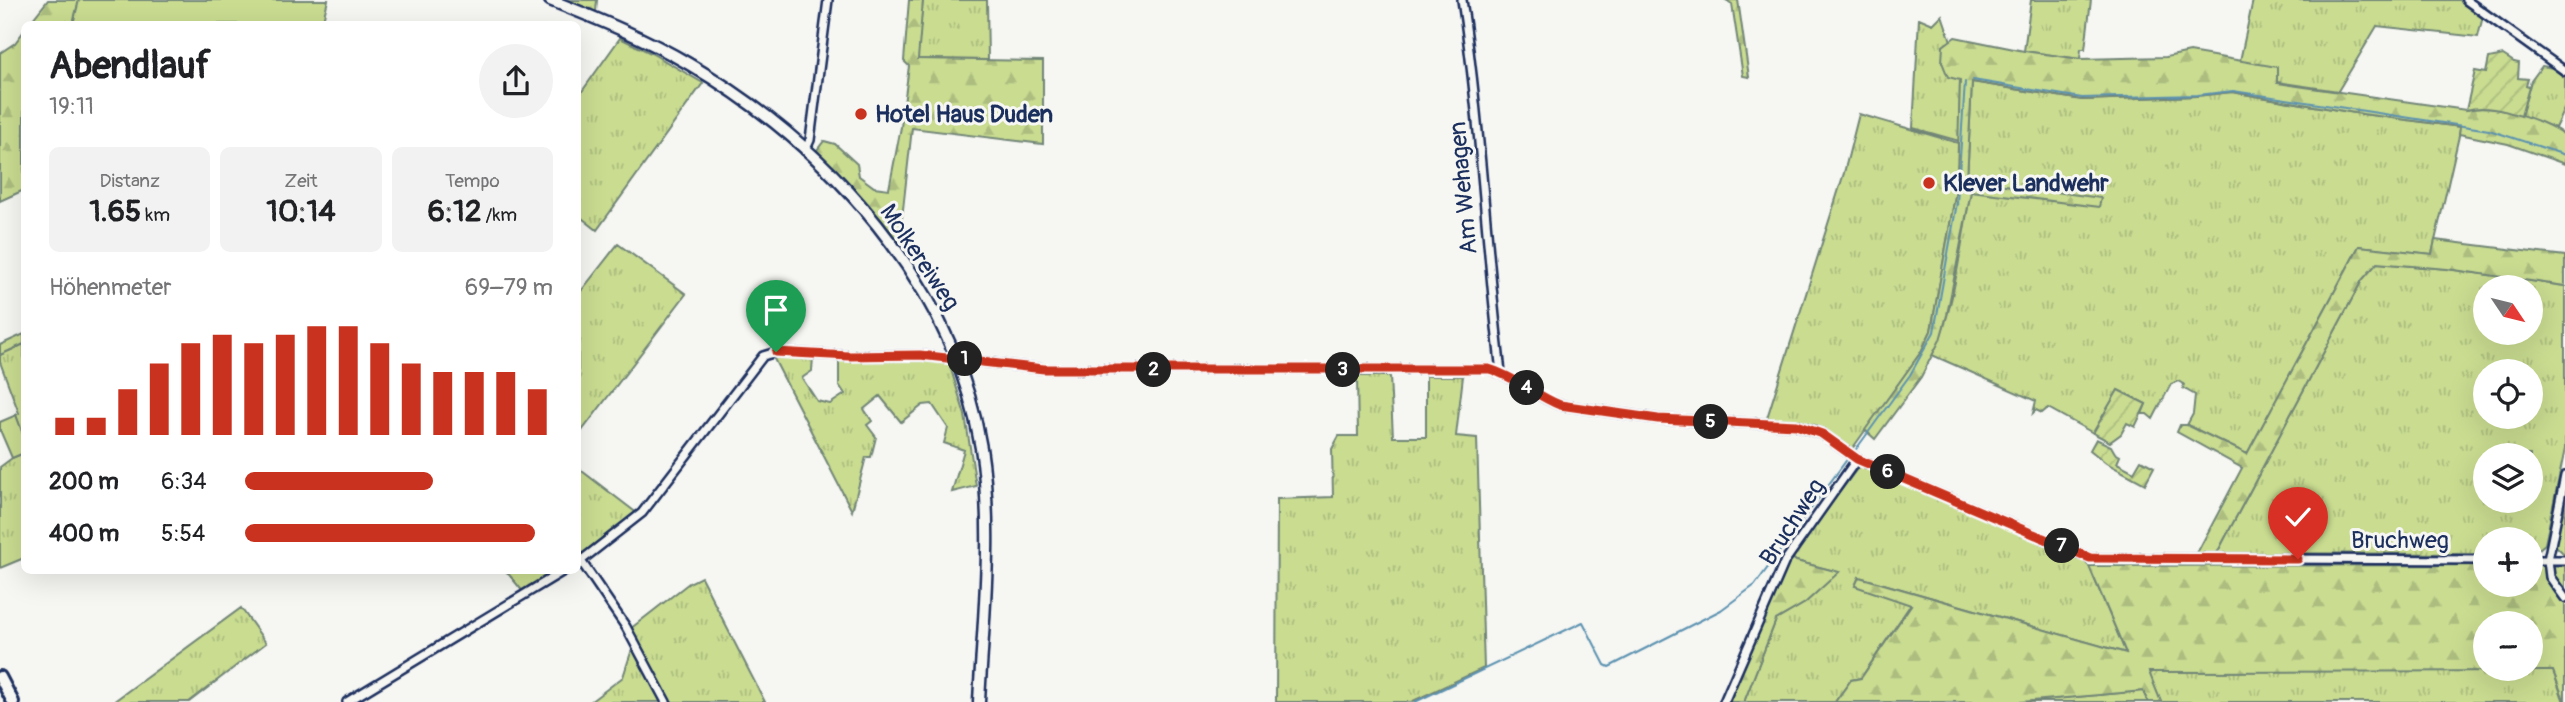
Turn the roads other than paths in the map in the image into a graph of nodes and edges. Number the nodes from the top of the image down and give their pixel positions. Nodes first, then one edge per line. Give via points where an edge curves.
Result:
1 (550, 0) edge
2 (828, 0) edge
3 (1462, 0) edge
4 (2466, 0) edge
5 (2565, 71) edge
6 (805, 151) junction
7 (956, 358) junction
8 (1501, 373) junction
9 (1857, 459) junction
10 (2565, 476) edge
11 (581, 560) edge
12 (2473, 560) edge
13 (2543, 560) edge
14 (2548, 560) junction
15 (2565, 560) edge
16 (581, 565) edge
17 (558, 574) edge
18 (2565, 598) edge
19 (0, 677) edge
20 (13, 702) edge
21 (347, 702) edge
22 (666, 702) edge
23 (979, 702) edge
24 (1724, 702) edge

1 - 6 main road, Molkereiweg via 628,32 689,64 746,102
2 - 6 street
3 - 8 street, Am Wehagen via 1473,68
4 - 5 street
6 - 7 main road, Molkereiweg via 887,238 929,302
7 - 8 street via 1044,369 1489,369
7 - 11 street via 763,356 642,513
7 - 23 main road, Molkereiweg via 975,420 984,474 986,545
8 - 9 street via 1560,405 1658,419 1796,425 1822,434
9 - 12 street, Bruchweg via 2090,558
9 - 24 street, Bruchweg via 1785,561
10 - 14 street
13 - 14 street
14 - 15 street
14 - 18 street via 2550,577
16 - 22 street via 626,627
17 - 21 street
19 - 20 main road

